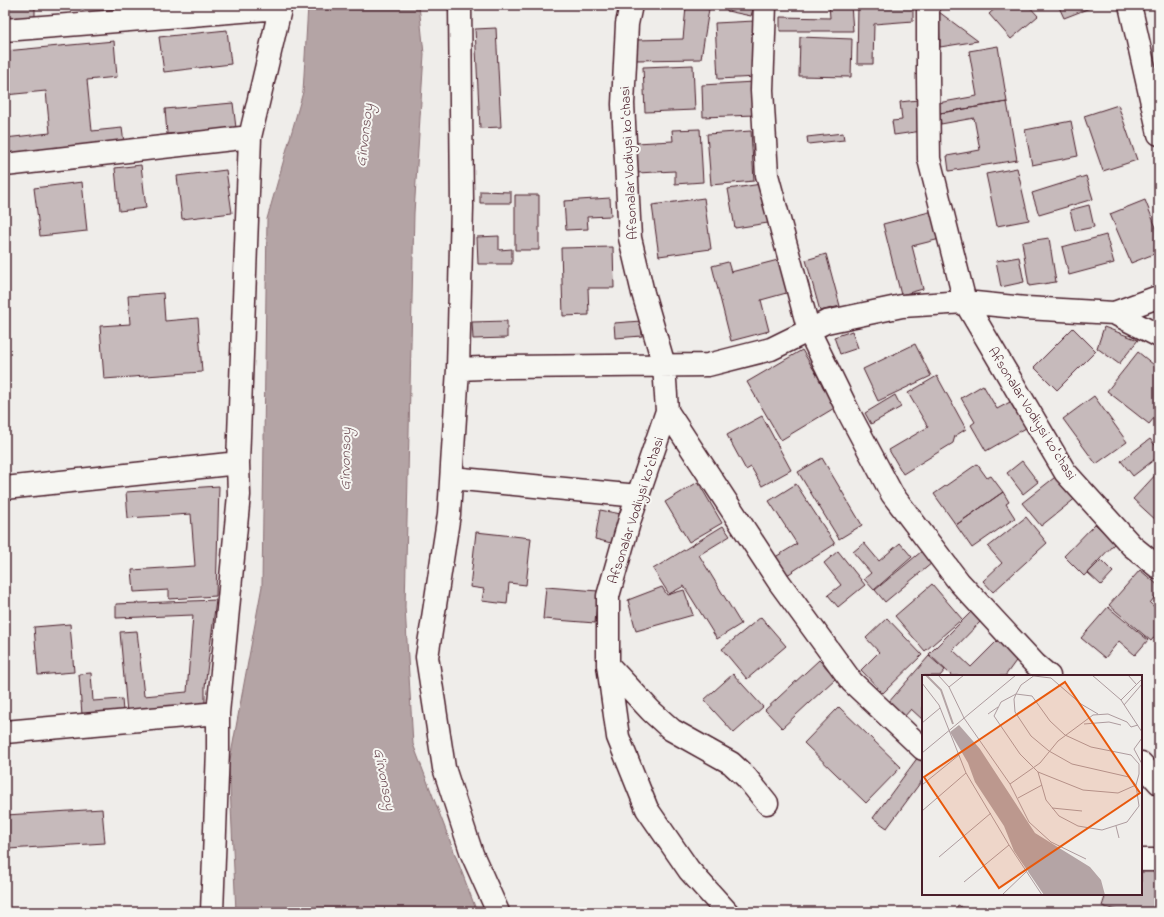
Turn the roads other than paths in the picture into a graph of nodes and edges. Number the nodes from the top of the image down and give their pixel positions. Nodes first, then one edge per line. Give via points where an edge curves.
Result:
1 (460, 5) edge
2 (632, 5) edge
3 (765, 5) edge
4 (928, 5) edge
5 (1130, 5) edge
6 (281, 6) edge
7 (5, 30) edge
8 (1159, 134) edge
9 (250, 137) junction
10 (5, 165) edge
11 (1159, 298) edge
12 (965, 302) junction
13 (1114, 313) junction
14 (809, 331) junction
15 (1159, 336) edge
16 (664, 365) junction
17 (458, 369) junction
18 (667, 411) junction
19 (238, 463) junction
20 (452, 478) junction
21 (5, 488) edge
22 (638, 496) junction
23 (1159, 568) edge
24 (608, 665) junction
25 (1048, 675) edge
26 (218, 713) junction
27 (5, 732) edge
28 (922, 748) edge
29 (1142, 764) edge
30 (1159, 783) edge
31 (767, 803) dead end
32 (1142, 860) edge
33 (1159, 860) edge
34 (212, 912) edge
35 (498, 912) edge
36 (727, 912) edge

1 - 17 street via 462,206
2 - 16 street, Afsonalar Vodiysi koʻchasi via 627,24 623,104 630,238
3 - 14 street via 762,90 767,175
4 - 12 street, Afsonalar Vodiysi koʻchasi via 929,159
5 - 8 street
6 - 7 street
6 - 9 street
9 - 10 street
9 - 19 street
11 - 13 street
12 - 13 street
12 - 14 street via 902,306 826,322
12 - 23 street, Afsonalar Vodiysi koʻchasi via 1066,472 1132,546
13 - 15 street
14 - 16 street via 771,349 708,365
14 - 25 street via 892,494 959,582
16 - 17 street
16 - 18 street, Afsonalar Vodiysi koʻchasi
17 - 20 street
18 - 22 street, Afsonalar Vodiysi koʻchasi
18 - 28 street, Afsonalar Vodiysi koʻchasi via 779,582 852,682
19 - 21 street
19 - 26 street via 239,495
20 - 22 street
20 - 35 street via 449,514 427,657 444,768 472,854
22 - 24 street, Afsonalar Vodiysi koʻchasi via 608,596
24 - 31 street via 650,711 672,730 731,763
24 - 36 street, Afsonalar Vodiysi koʻchasi via 618,737 646,809 689,870
26 - 27 street
26 - 34 street
29 - 30 street
32 - 33 street

